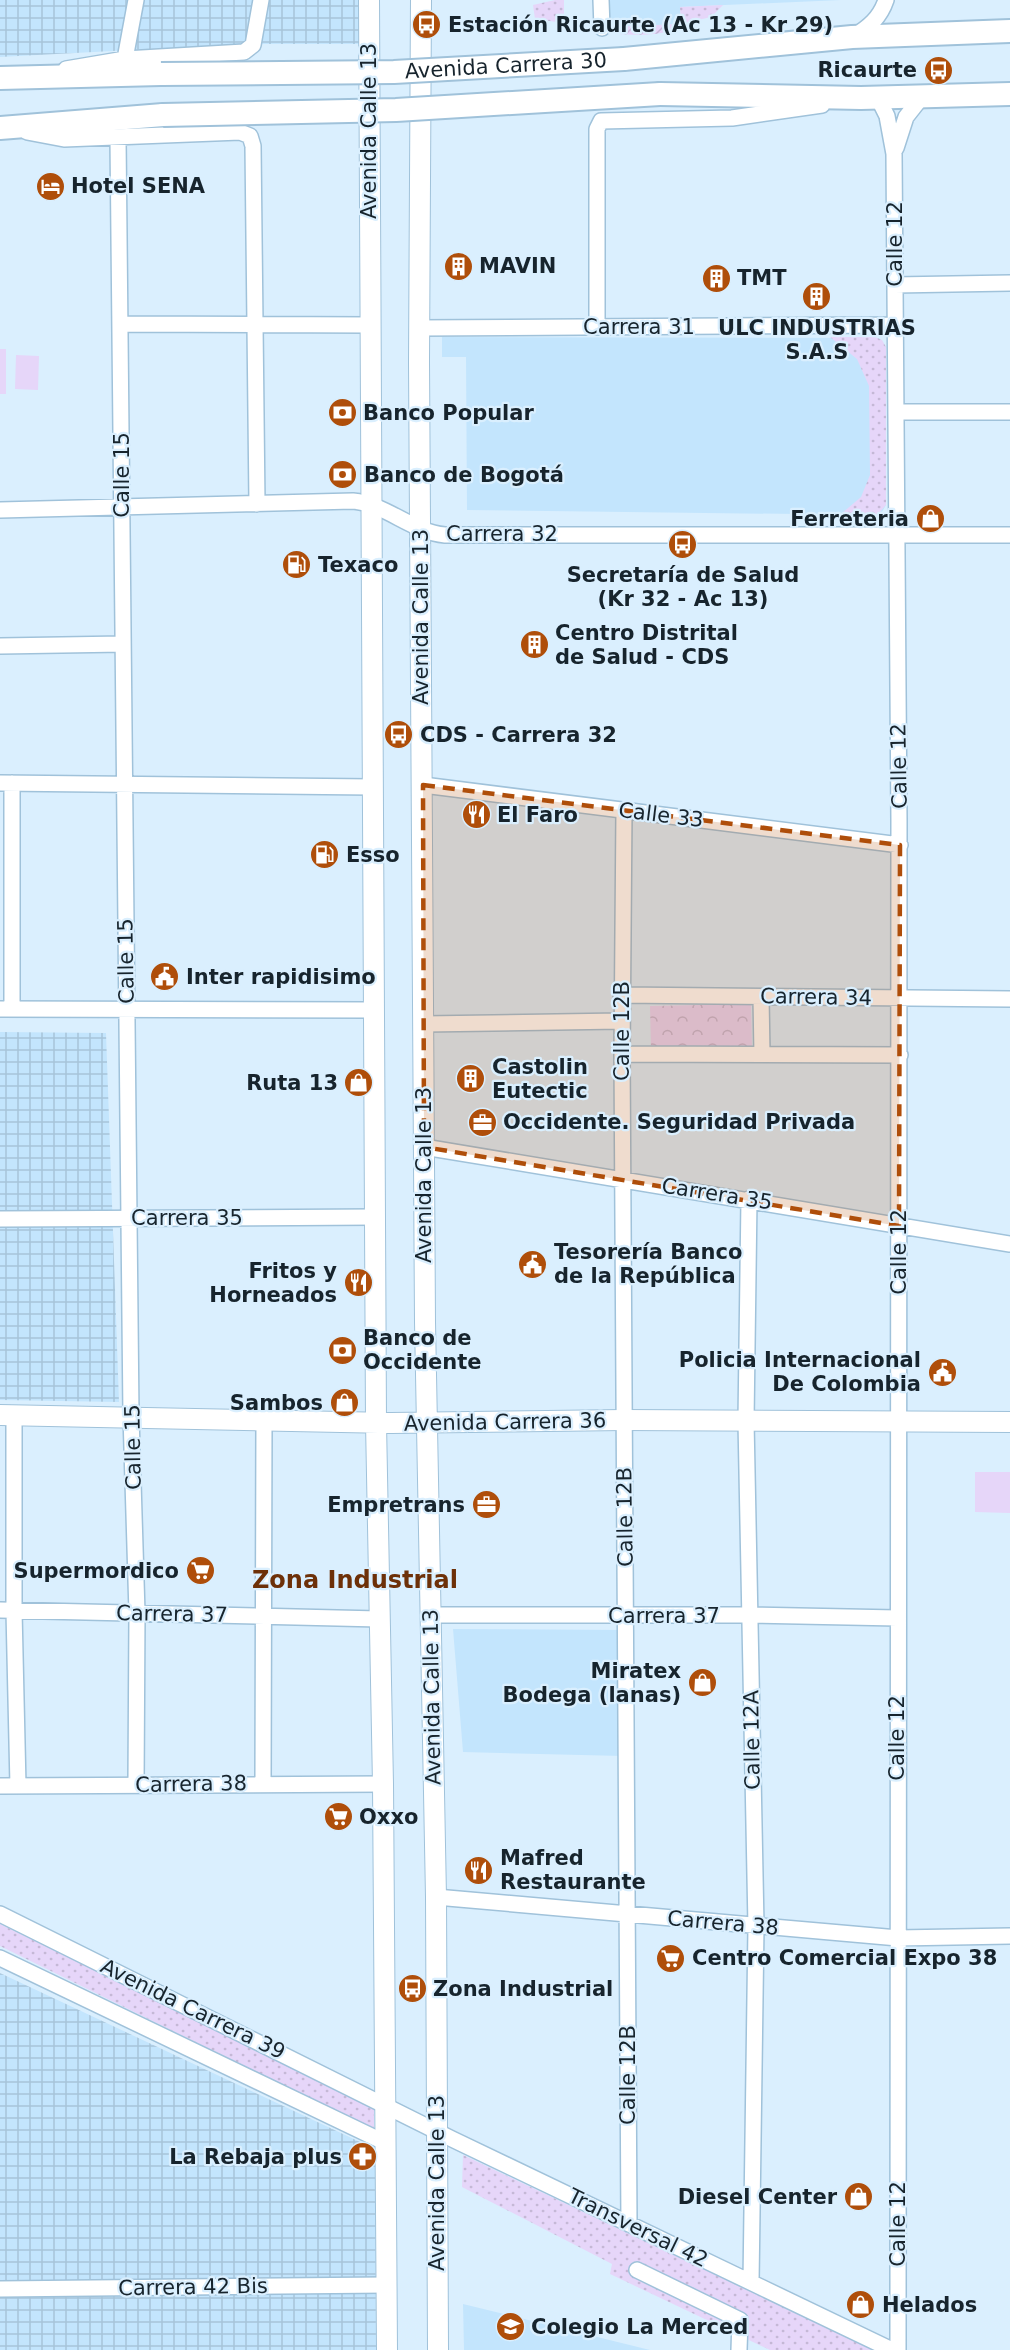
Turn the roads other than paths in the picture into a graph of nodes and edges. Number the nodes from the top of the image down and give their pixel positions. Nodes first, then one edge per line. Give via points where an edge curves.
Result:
1 (136, 0) edge
2 (261, 0) edge
3 (369, 0) edge
4 (421, 0) edge
5 (601, 0) edge
6 (886, 0) edge
7 (602, 28) dead end
8 (1010, 31) edge
9 (852, 37) junction
10 (125, 59) junction
11 (34, 77) junction
12 (0, 78) edge
13 (1010, 94) edge
14 (869, 98) junction
15 (921, 98) junction
16 (0, 128) edge
17 (118, 138) junction
18 (894, 154) junction
19 (1010, 283) edge
20 (895, 285) junction
21 (121, 324) junction
22 (256, 325) junction
23 (369, 325) junction
24 (896, 325) junction
25 (597, 327) junction
26 (419, 328) junction
27 (896, 412) junction
28 (1010, 412) edge
29 (257, 504) junction
30 (371, 505) junction
31 (122, 507) junction
32 (0, 510) edge
33 (421, 528) junction
34 (1010, 535) edge
35 (897, 536) junction
36 (123, 644) junction
37 (0, 646) edge
38 (6, 783) edge
39 (125, 784) junction
40 (372, 786) junction
41 (423, 786) junction
42 (624, 810) junction
43 (900, 845) junction
44 (621, 995) junction
45 (761, 997) junction
46 (900, 998) junction
47 (1010, 999) edge
48 (6, 1009) edge
49 (127, 1010) junction
50 (373, 1010) junction
51 (621, 1021) junction
52 (423, 1024) junction
53 (622, 1054) junction
54 (762, 1054) junction
55 (900, 1054) junction
56 (424, 1147) junction
57 (623, 1178) junction
58 (749, 1199) junction
59 (375, 1217) junction
60 (0, 1218) edge
61 (131, 1218) junction
62 (899, 1226) junction
63 (1010, 1244) edge
64 (7, 1415) edge
65 (131, 1416) junction
66 (264, 1419) junction
67 (624, 1420) junction
68 (746, 1421) junction
69 (1010, 1422) edge
70 (376, 1423) junction
71 (427, 1423) junction
72 (898, 1423) junction
73 (7, 1611) edge
74 (137, 1613) junction
75 (430, 1615) junction
76 (748, 1615) junction
77 (264, 1616) junction
78 (626, 1616) junction
79 (897, 1618) junction
80 (380, 1619) junction
81 (263, 1783) junction
82 (383, 1784) junction
83 (136, 1785) junction
84 (0, 1786) edge
85 (18, 1786) junction
86 (436, 1897) junction
87 (0, 1914) edge
88 (627, 1915) junction
89 (756, 1926) junction
90 (1010, 1936) edge
91 (898, 1938) junction
92 (0, 1958) edge
93 (386, 2105) junction
94 (437, 2132) junction
95 (386, 2143) junction
96 (629, 2224) junction
97 (637, 2270) dead end
98 (751, 2282) junction
99 (386, 2285) junction
100 (0, 2289) edge
101 (387, 2350) edge
102 (438, 2350) edge
103 (740, 2350) edge
104 (892, 2350) edge
105 (898, 2350) edge

1 - 10 street
2 - 10 street via 253,45 242,53
3 - 23 main road, Avenida Calle 13
4 - 26 main road, Avenida Calle 13
5 - 7 street
6 - 9 street via 874,22
8 - 9 highway, Avenida Carrera 30
9 - 11 highway, Avenida Carrera 30, bridge via 624,59 394,72
10 - 11 street
11 - 12 highway, Avenida Carrera 30
13 - 15 highway, Avenida Carrera 30
14 - 15 highway, Avenida Carrera 30
14 - 16 highway, Avenida Carrera 30, bridge via 660,94 396,110 163,115
14 - 18 street, Calle 12 via 887,116
14 - 25 street via 732,118 601,121 597,129
15 - 18 street, Calle 12 via 903,123
16 - 17 street via 64,139
17 - 21 street, Calle 15
17 - 22 street via 240,132 250,136
18 - 20 street, Calle 12
19 - 20 street
20 - 24 street, Calle 12
21 - 22 street
21 - 31 street, Calle 15
22 - 23 street
22 - 29 street
23 - 30 main road, Avenida Calle 13
24 - 25 street, Carrera 31
24 - 27 street, Calle 12
25 - 26 street, Carrera 31
26 - 33 main road, Avenida Calle 13
27 - 28 street
27 - 35 street, Calle 12
29 - 30 street, Carrera 32 via 353,501
29 - 31 street, Carrera 32
30 - 33 street, Carrera 32
30 - 40 main road, Avenida Calle 13
31 - 32 street, Carrera 32
31 - 36 street, Calle 15
33 - 35 street, Carrera 32 via 445,535
33 - 41 main road, Avenida Calle 13
34 - 35 street, Carrera 32
35 - 43 street, Calle 12
36 - 37 street
36 - 39 street, Calle 15
38 - 39 street
38 - 48 street
39 - 40 street
39 - 49 street, Calle 15
40 - 50 main road, Avenida Calle 13
41 - 42 street, Calle 33
41 - 52 main road, Avenida Calle 13
42 - 43 street, Calle 33
42 - 44 street, Calle 12B
43 - 46 street, Calle 12
44 - 45 street, Carrera 34
44 - 51 street, Calle 12B
45 - 46 street, Carrera 34
45 - 54 street
46 - 47 street, Carrera 34
46 - 55 street, Calle 12
48 - 49 street
49 - 50 street
49 - 61 street, Calle 15
50 - 59 main road, Avenida Calle 13
51 - 52 street
51 - 53 street, Calle 12B
52 - 56 main road, Avenida Calle 13
53 - 54 street
53 - 57 street, Calle 12B
54 - 55 street
55 - 62 street, Calle 12
56 - 57 street, Carrera 35
56 - 71 main road, Avenida Calle 13
57 - 58 street, Carrera 35
57 - 67 street, Calle 12B
58 - 62 street, Carrera 35
58 - 68 street, Calle 12A
59 - 61 street, Carrera 35
59 - 70 main road, Avenida Calle 13
60 - 61 street, Carrera 35
61 - 65 street, Calle 15
62 - 63 street, Carrera 35
62 - 72 street, Calle 12
64 - 65 main road, Avenida Carrera 36
64 - 73 street
65 - 66 main road, Avenida Carrera 36
65 - 74 street, Calle 15
66 - 70 main road, Avenida Carrera 36
66 - 77 street
67 - 68 main road, Avenida Carrera 36
67 - 71 main road, Avenida Carrera 36
67 - 78 street, Calle 12B
68 - 72 main road, Avenida Carrera 36
68 - 76 street, Calle 12A
69 - 72 main road, Avenida Carrera 36
70 - 71 main road, Avenida Carrera 36
70 - 80 main road, Avenida Calle 13
71 - 75 main road, Avenida Calle 13
72 - 79 street, Calle 12
73 - 74 street, Carrera 37
73 - 85 street
74 - 77 street, Carrera 37
74 - 83 street, Calle 15
75 - 78 street, Carrera 37
75 - 86 main road, Avenida Calle 13
76 - 78 street, Carrera 37
76 - 79 street, Carrera 37
76 - 89 street, Calle 12A
77 - 80 street, Carrera 37
77 - 81 street
78 - 88 street, Calle 12B
79 - 91 street, Calle 12
80 - 82 main road, Avenida Calle 13
81 - 82 street, Carrera 38
81 - 83 street, Carrera 38
82 - 93 main road, Avenida Calle 13
83 - 85 street, Carrera 38
84 - 85 street, Carrera 38
86 - 88 street, Carrera 38
86 - 94 main road, Avenida Calle 13
87 - 93 street, Avenida Carrera 39
88 - 89 street, Carrera 38
88 - 96 street, Calle 12B
89 - 91 street, Carrera 38
89 - 98 street, Calle 12A
90 - 91 street, Carrera 38
91 - 105 street, Calle 12
92 - 95 street, Avenida Carrera 39
93 - 94 street, Transversal 42
93 - 95 main road, Avenida Calle 13
94 - 96 street, Transversal 42
94 - 102 main road, Avenida Calle 13
95 - 99 main road, Avenida Calle 13
96 - 98 street, Transversal 42
97 - 103 street, Transversal 42 via 740,2320
98 - 104 street, Transversal 42
99 - 100 street, Carrera 42 Bis
99 - 101 main road, Avenida Calle 13

